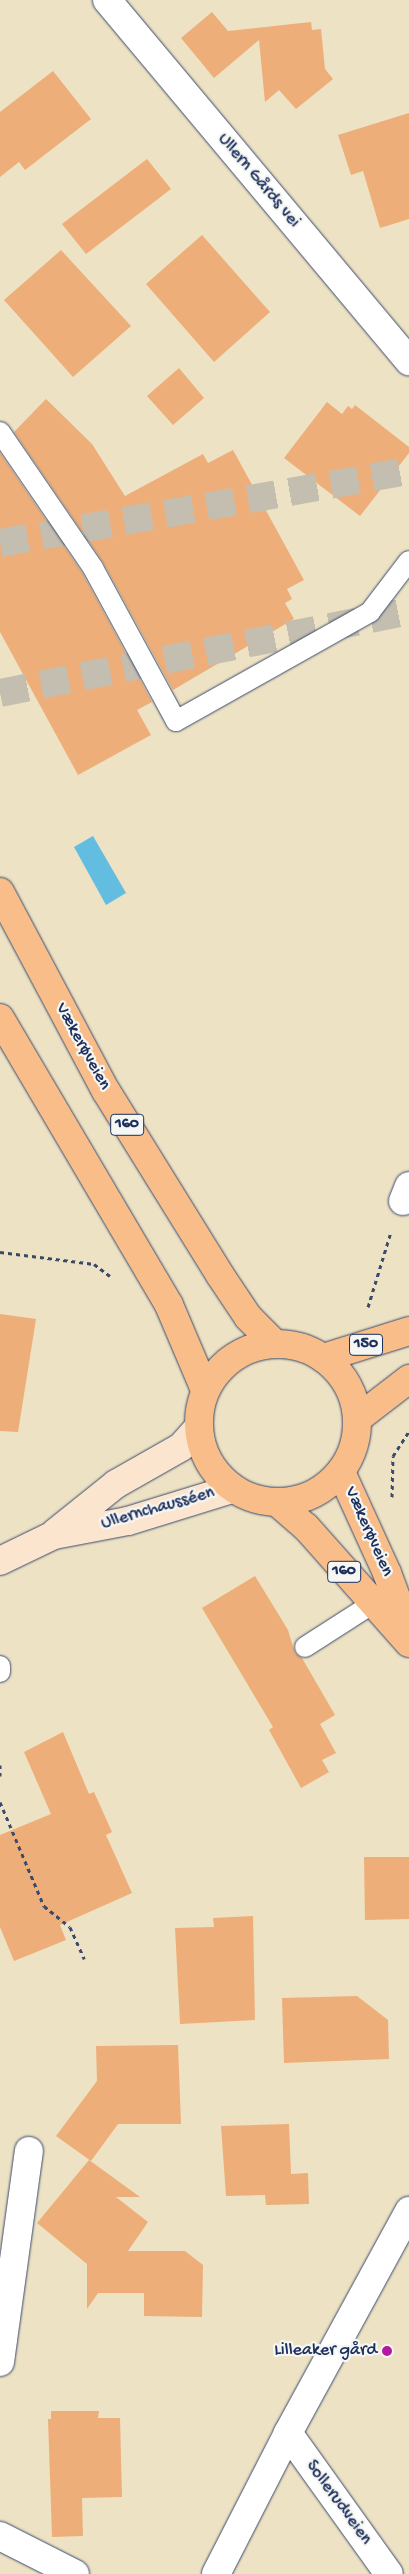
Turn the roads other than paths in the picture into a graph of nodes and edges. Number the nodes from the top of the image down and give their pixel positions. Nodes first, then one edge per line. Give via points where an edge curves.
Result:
1 (107, 0) edge
2 (409, 361) edge
3 (0, 432) edge
4 (409, 561) edge
5 (0, 892) edge
6 (0, 1018) edge
7 (409, 1331) edge
8 (275, 1344) junction
9 (323, 1358) junction
10 (409, 1379) edge
11 (205, 1390) junction
12 (357, 1419) junction
13 (198, 1428) junction
14 (341, 1472) junction
15 (232, 1489) junction
16 (278, 1503) junction
17 (54, 1535) junction
18 (0, 1561) edge
19 (383, 1597) junction
20 (409, 1632) edge
21 (409, 1643) edge
22 (305, 1646) dead end
23 (0, 1666) edge
24 (0, 1672) edge
25 (29, 2151) dead end
26 (409, 2211) edge
27 (0, 2362) edge
28 (288, 2433) junction
29 (0, 2536) edge
30 (75, 2574) edge
31 (216, 2574) edge
32 (389, 2574) edge

1 - 2 street, Ullern Gårds vei
3 - 4 lane via 93,568 176,721 370,612
5 - 8 main road, Vækerøveien / 160 via 106,1091 226,1284 248,1316
6 - 11 main road via 169,1305
7 - 9 main road, 150
8 - 9 main road, Vækerøveien / 160 via 292,1345
8 - 11 main road, Vækerøveien / 160 via 253,1348 234,1357 217,1372
9 - 12 main road, Vækerøveien / 160 via 352,1396
10 - 12 main road
11 - 13 main road, Vækerøveien / 160
12 - 14 main road, Vækerøveien / 160 via 350,1456
13 - 15 main road, Vækerøveien / 160 via 208,1462
13 - 17 main road, Ullernchausséen via 181,1447 116,1484
14 - 16 main road, Vækerøveien / 160 via 313,1494
14 - 19 main road, Vækerøveien / 160
15 - 16 main road, Vækerøveien / 160 via 254,1499
15 - 17 main road, Ullernchausséen via 128,1521
16 - 19 main road, Vækerøveien / 160
17 - 18 main road, Ullernchausséen
19 - 20 main road, Vækerøveien / 160
19 - 21 main road, Vækerøveien / 160
19 - 22 lane, Vækerøveien
23 - 24 lane
25 - 27 street
26 - 28 street
28 - 31 street
28 - 32 street, Sollerudveien
29 - 30 street

